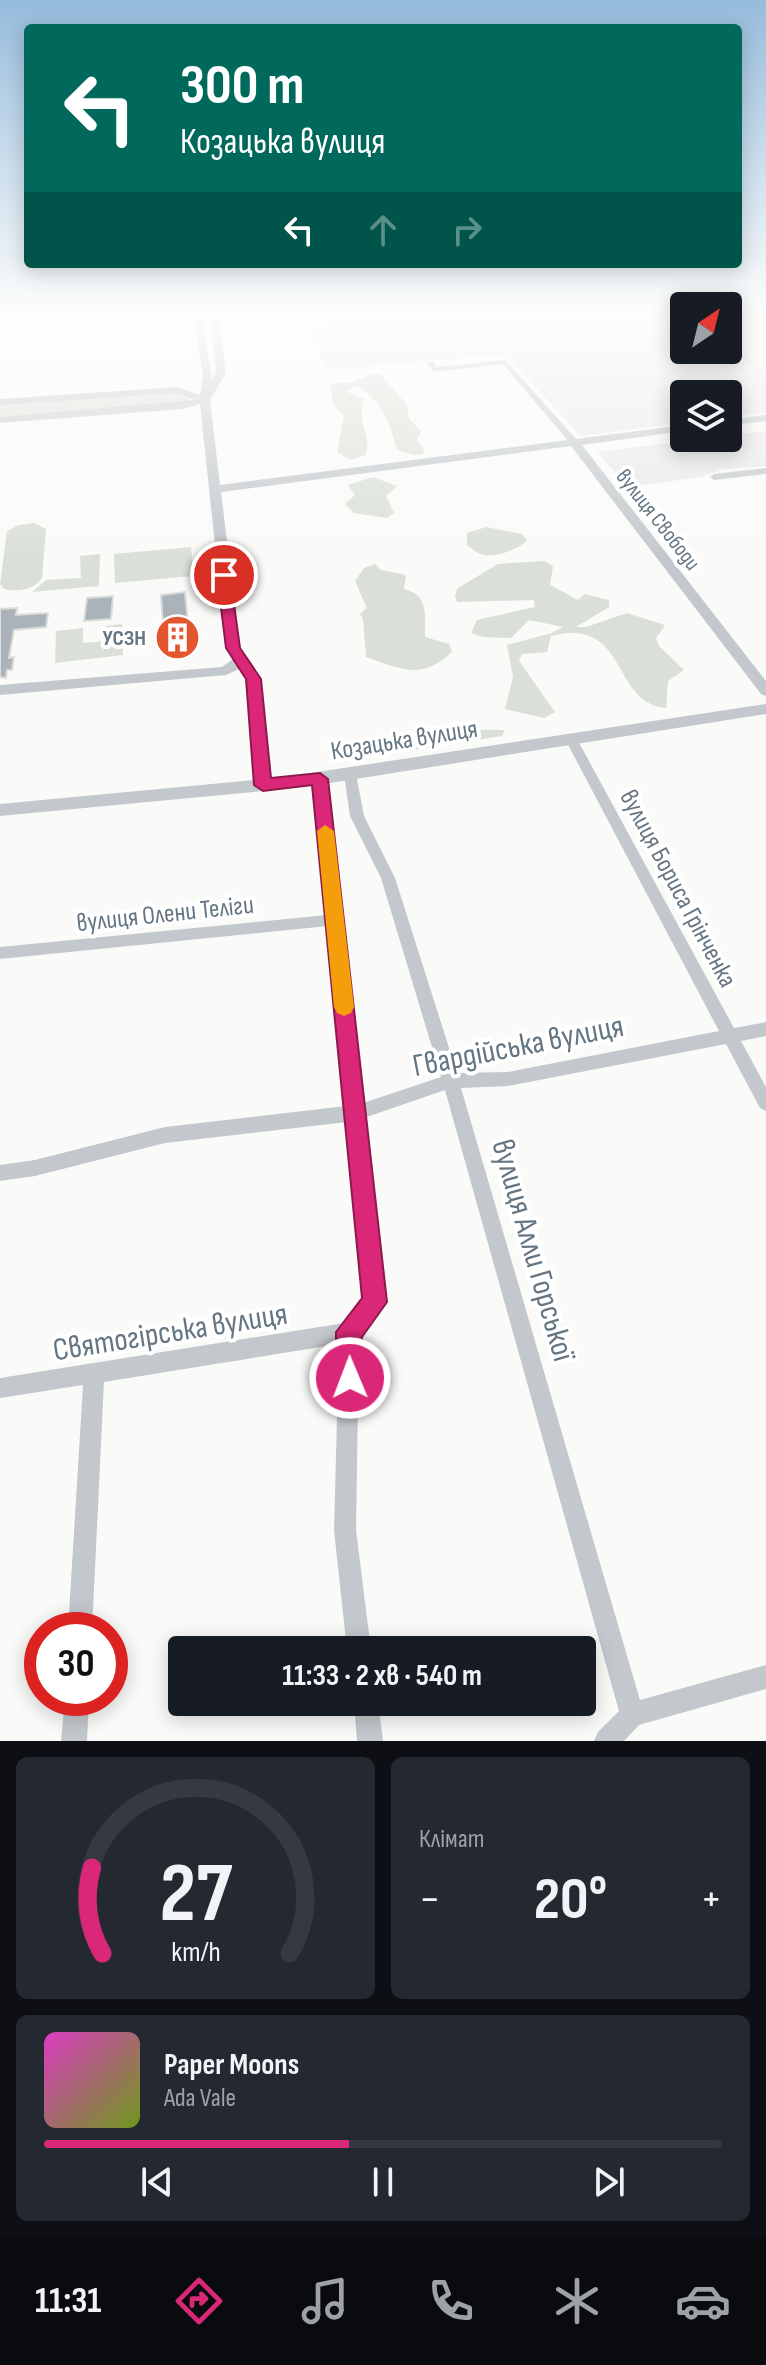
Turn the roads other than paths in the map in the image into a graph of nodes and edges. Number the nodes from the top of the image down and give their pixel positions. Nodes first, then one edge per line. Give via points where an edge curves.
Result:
1 (85, 396) edge
2 (195, 396) edge
3 (205, 396) edge
4 (207, 396) edge
5 (534, 396) edge
6 (205, 400) junction
7 (0, 402) edge
8 (766, 418) edge
9 (0, 420) edge
10 (742, 421) edge
11 (670, 430) edge
12 (573, 441) junction
13 (766, 471) edge
14 (714, 477) dead end
15 (216, 489) junction
16 (240, 661) junction
17 (0, 690) edge
18 (766, 691) edge
19 (766, 709) edge
20 (571, 739) junction
21 (350, 774) junction
22 (320, 779) junction
23 (263, 785) junction
24 (0, 810) edge
25 (335, 920) junction
26 (0, 953) edge
27 (766, 1029) edge
28 (731, 1036) junction
29 (451, 1081) junction
30 (766, 1103) edge
31 (355, 1113) junction
32 (0, 1173) edge
33 (349, 1332) junction
34 (94, 1374) junction
35 (0, 1388) edge
36 (81, 1612) edge
37 (357, 1636) edge
38 (766, 1677) edge
39 (632, 1715) junction
40 (76, 1716) edge
41 (367, 1716) edge
42 (74, 1741) edge
43 (370, 1741) edge
44 (607, 1741) edge

1 - 7 street
2 - 6 street
3 - 6 street
4 - 6 street
5 - 12 street, вулиця Свободи
6 - 9 street
6 - 15 street
8 - 10 street
11 - 12 street
12 - 15 street
12 - 18 street, вулиця Свободи
13 - 14 street
15 - 16 street via 231,634
16 - 17 street via 226,671
16 - 23 street via 253,679
19 - 20 street, Козацька вулиця
20 - 21 street, Козацька вулиця
20 - 28 street, вулиця Бориса Грінченка
21 - 22 street, Козацька вулиця
21 - 29 street, вулиця Алли Горської via 357,816 388,878
22 - 23 street, Козацька вулиця
22 - 25 street
23 - 24 street, Козацька вулиця
25 - 26 street, вулиця Олени Теліги
25 - 31 street
27 - 28 street, Гвардійська вулиця
28 - 29 street, Гвардійська вулиця via 508,1079
28 - 30 street, вулиця Бориса Грінченка
29 - 31 street, Гвардійська вулиця
29 - 39 street, вулиця Алли Горської
31 - 32 street, Гвардійська вулиця via 165,1135
31 - 33 street via 375,1302
33 - 34 street, Святогірська вулиця
33 - 37 street via 345,1530
34 - 35 street, Святогірська вулиця
34 - 36 street
38 - 39 street
39 - 44 street
40 - 42 street
41 - 43 street

